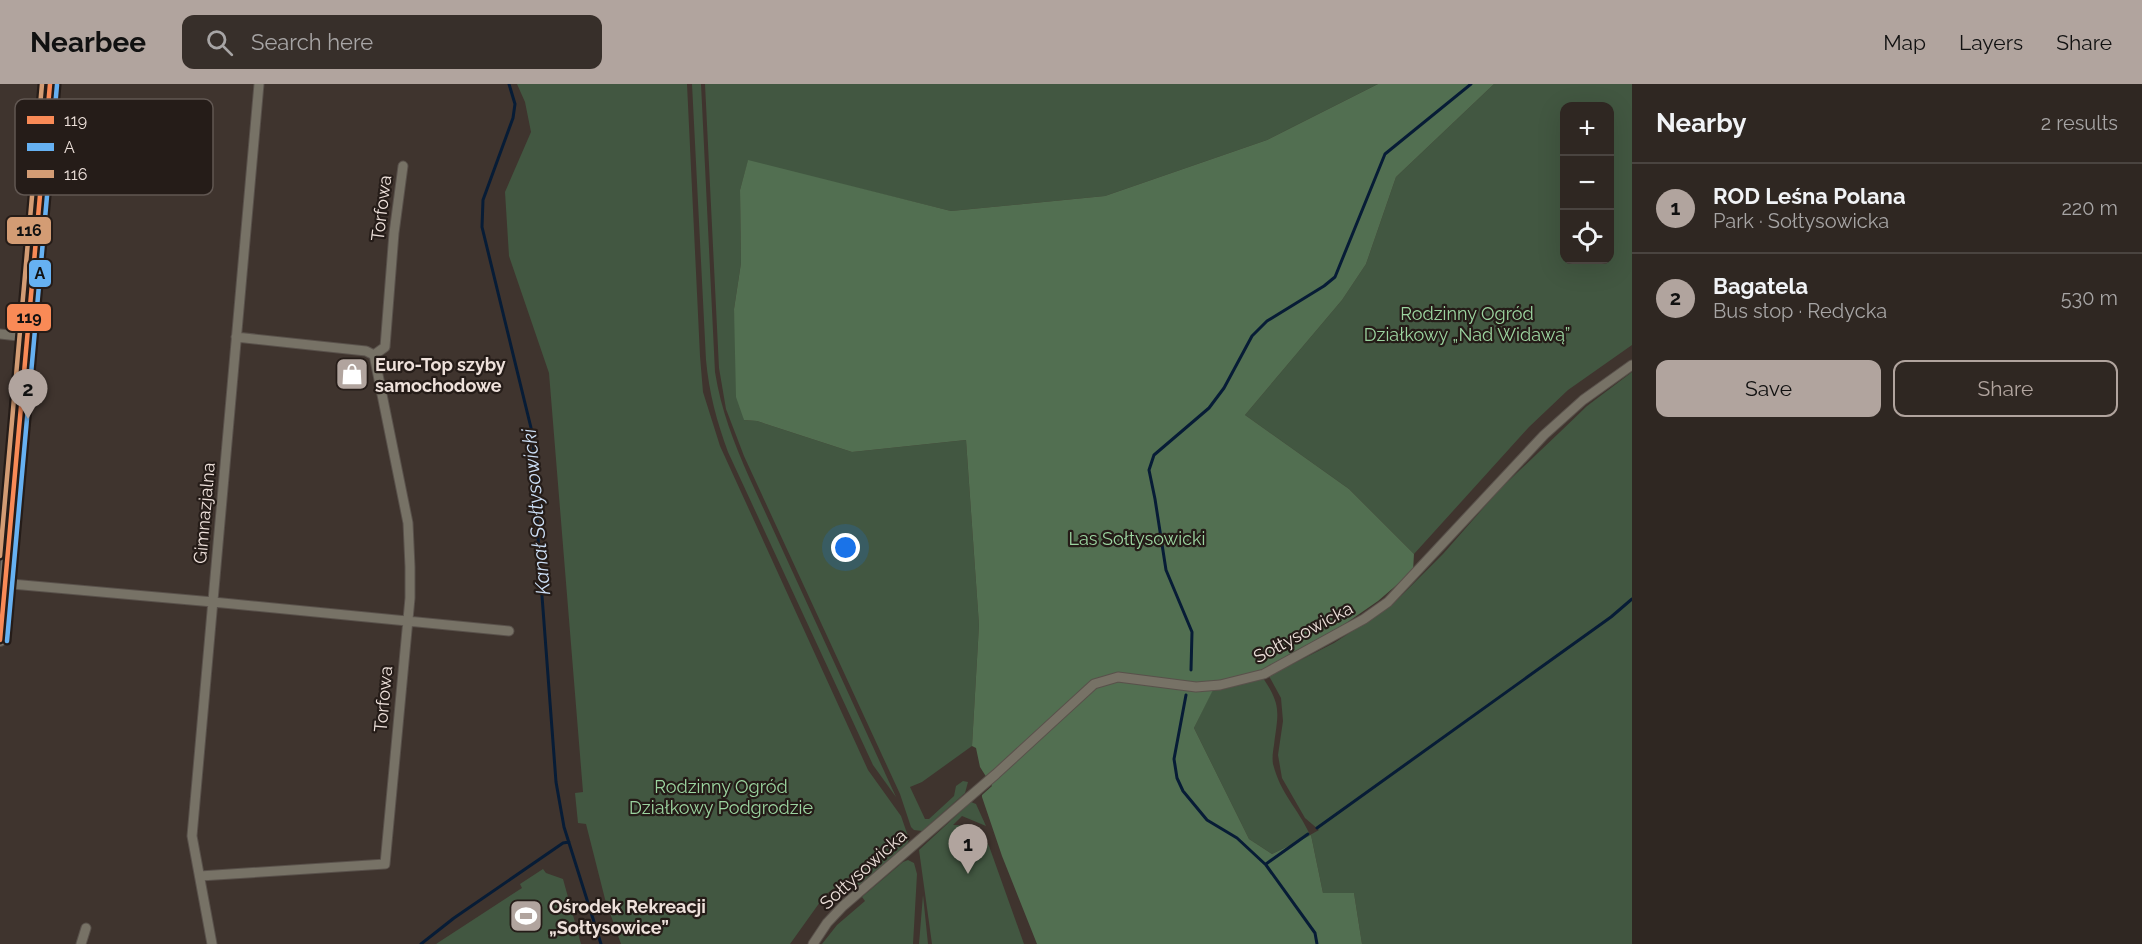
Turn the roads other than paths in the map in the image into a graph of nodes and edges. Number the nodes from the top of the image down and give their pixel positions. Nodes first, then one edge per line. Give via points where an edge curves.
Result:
1 (50, 84) edge
2 (259, 84) edge
3 (49, 99) edge
4 (403, 166) dead end
5 (40, 195) edge
6 (0, 334) edge
7 (27, 337) junction
8 (236, 337) junction
9 (374, 355) junction
10 (1632, 365) edge
11 (3, 584) edge
12 (213, 602) junction
13 (407, 621) junction
14 (509, 631) dead end
15 (0, 640) edge
16 (200, 876) junction
17 (86, 928) dead end
18 (81, 944) edge
19 (213, 944) edge
20 (813, 944) edge

1 - 3 street
2 - 8 street, Gimnazjalna
4 - 9 street, Torfowa via 385,346
5 - 7 street
6 - 7 street
7 - 11 street
8 - 9 street
8 - 12 street, Gimnazjalna
9 - 13 street, Torfowa via 408,523
10 - 20 street, Sołtysowicka via 1583,400 1544,435 1388,602 1364,619 1264,674 1238,681 1196,687 1118,677 1094,684 843,906
11 - 12 street
11 - 15 street
12 - 13 street
12 - 16 street, Gimnazjalna via 192,836
13 - 14 street
13 - 16 street, Torfowa via 385,864
16 - 19 street, Gimnazjalna
17 - 18 street

